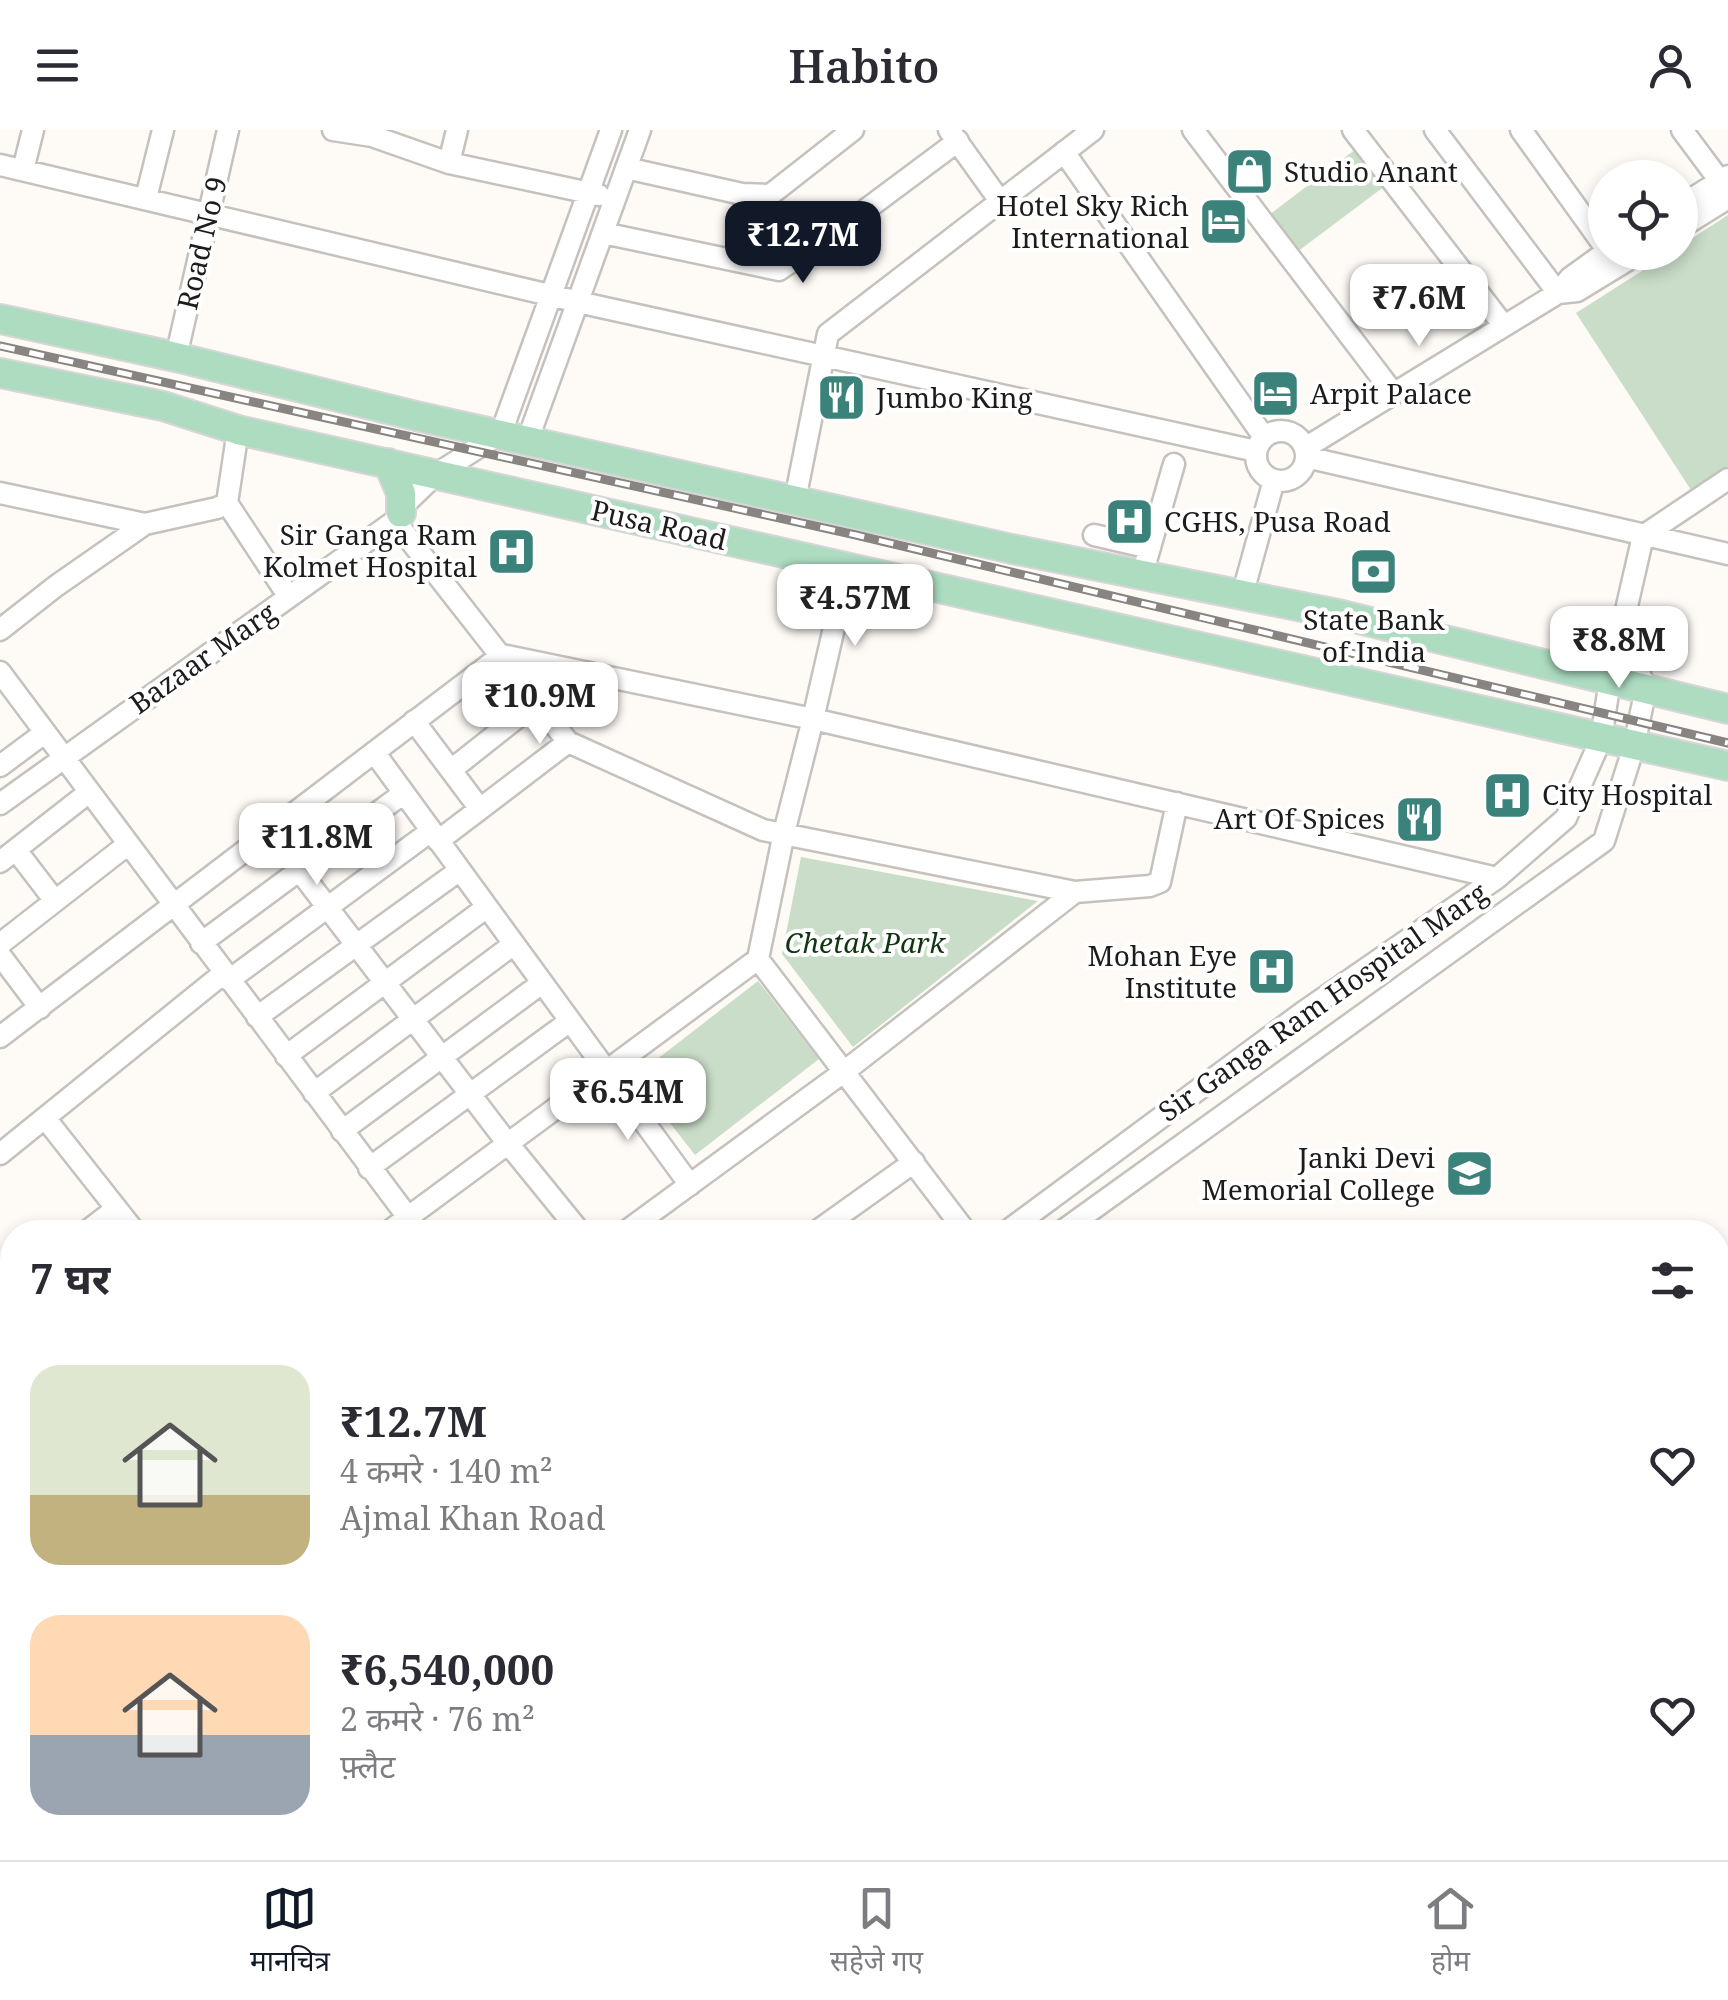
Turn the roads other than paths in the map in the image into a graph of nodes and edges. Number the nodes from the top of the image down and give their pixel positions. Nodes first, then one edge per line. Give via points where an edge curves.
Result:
1 (33, 130) edge
2 (163, 130) edge
3 (228, 130) edge
4 (333, 130) edge
5 (457, 130) edge
6 (611, 130) edge
7 (640, 130) edge
8 (853, 130) edge
9 (1093, 130) edge
10 (1193, 130) edge
11 (1353, 130) edge
12 (1434, 130) edge
13 (1521, 130) edge
14 (1682, 130) edge
15 (372, 133) edge
16 (954, 136) edge
17 (1064, 152) junction
18 (449, 163) junction
19 (0, 165) edge
20 (626, 168) junction
21 (23, 170) junction
22 (1725, 185) edge
23 (588, 193) junction
24 (146, 198) junction
25 (615, 198) junction
26 (1698, 198) edge
27 (1000, 201) junction
28 (1698, 211) edge
29 (210, 212) junction
30 (1588, 225) edge
31 (603, 233) junction
32 (1588, 267) edge
33 (1558, 293) junction
34 (551, 294) junction
35 (578, 301) junction
36 (0, 319) edge
37 (1504, 326) junction
38 (824, 354) junction
39 (176, 356) junction
40 (0, 373) edge
41 (1394, 394) junction
42 (238, 430) junction
43 (514, 436) junction
44 (1260, 444) junction
45 (1306, 452) junction
46 (388, 463) junction
47 (1174, 464) dead end
48 (445, 477) junction
49 (1728, 479) edge
50 (1274, 480) junction
51 (0, 493) edge
52 (795, 500) junction
53 (228, 504) junction
54 (398, 517) junction
55 (145, 524) junction
56 (1094, 536) dead end
57 (1644, 536) junction
58 (1150, 548) junction
59 (1728, 554) edge
60 (848, 567) junction
61 (1142, 575) junction
62 (1242, 596) junction
63 (289, 597) junction
64 (0, 630) edge
65 (1620, 634) junction
66 (502, 655) junction
67 (0, 672) edge
68 (1610, 680) junction
69 (1646, 688) junction
70 (537, 702) junction
71 (1728, 709) edge
72 (814, 719) junction
73 (414, 721) junction
74 (43, 734) junction
75 (1601, 739) junction
76 (568, 742) junction
77 (1634, 746) junction
78 (374, 752) junction
79 (62, 758) junction
80 (0, 766) edge
81 (1728, 766) edge
82 (451, 770) junction
83 (88, 793) junction
84 (404, 793) junction
85 (1177, 803) junction
86 (0, 804) edge
87 (480, 809) junction
88 (270, 832) junction
89 (784, 833) junction
90 (435, 836) junction
91 (127, 845) junction
92 (8, 856) edge
93 (299, 870) junction
94 (460, 870) junction
95 (1497, 878) junction
96 (1076, 892) junction
97 (55, 901) junction
98 (172, 906) junction
99 (328, 907) junction
100 (487, 907) junction
101 (201, 943) junction
102 (0, 944) edge
103 (514, 944) junction
104 (356, 945) junction
105 (0, 955) edge
106 (758, 960) junction
107 (226, 977) junction
108 (385, 982) junction
109 (542, 983) junction
110 (40, 1008) junction
111 (258, 1017) junction
112 (413, 1019) junction
113 (570, 1021) junction
114 (0, 1036) edge
115 (286, 1056) junction
116 (442, 1057) junction
117 (606, 1071) junction
118 (845, 1071) junction
119 (314, 1093) junction
120 (470, 1094) junction
121 (45, 1118) junction
122 (342, 1132) junction
123 (508, 1143) junction
124 (0, 1154) edge
125 (914, 1162) junction
126 (369, 1168) junction
127 (690, 1185) junction
128 (116, 1209) junction
129 (102, 1220) edge
130 (125, 1220) edge
131 (409, 1220) edge
132 (419, 1220) edge
133 (570, 1220) edge
134 (642, 1220) edge
135 (833, 1220) edge
136 (957, 1220) edge
137 (1022, 1220) edge
138 (1078, 1220) edge

1 - 21 street
2 - 24 street
3 - 29 street, Road No 9
4 - 15 street
5 - 18 street
6 - 23 street
7 - 20 street
8 - 20 street via 770,195
9 - 17 street
10 - 41 street
11 - 37 street
12 - 33 street
13 - 30 street
14 - 22 street
15 - 18 street
16 - 27 street
16 - 31 street via 779,270
17 - 27 street
17 - 44 street
18 - 23 street
19 - 21 street
20 - 25 street
21 - 24 street
22 - 26 street
22 - 28 street
23 - 25 street
23 - 34 street
24 - 29 street
25 - 31 street
27 - 38 street via 828,334
29 - 34 street
29 - 39 street, Road No 9
31 - 35 street
32 - 33 street
33 - 37 street
34 - 35 street
34 - 43 street
35 - 38 street
35 - 43 street
36 - 39 main road, Pusa Road
37 - 41 street
38 - 44 street
38 - 52 street
39 - 43 main road, Pusa Road
40 - 42 main road, Pusa Road via 163,406
41 - 45 street
42 - 46 main road, Pusa Road
42 - 53 street
43 - 48 street, Bazaar Marg
43 - 52 main road, Pusa Road
44 - 45 street via 1288,432
44 - 50 street via 1258,467
45 - 50 street via 1301,472
45 - 57 street
46 - 48 main road, Pusa Road
46 - 54 main road via 401,493
47 - 58 street
48 - 54 street, Bazaar Marg
48 - 60 main road, Pusa Road
49 - 57 street
50 - 62 street
51 - 55 street
52 - 61 main road, Pusa Road
53 - 55 street
53 - 63 street
54 - 63 street, Bazaar Marg
54 - 66 street
55 - 64 street
56 - 58 street
57 - 59 street
57 - 65 street, Sir Ganga Ram Hospital Marg
58 - 61 street
60 - 72 street
60 - 75 main road, Pusa Road
61 - 62 main road, Pusa Road
62 - 68 main road, Pusa Road
63 - 79 street, Bazaar Marg
65 - 68 street, Sir Ganga Ram Hospital Marg
65 - 69 street
66 - 70 street
66 - 72 street
66 - 73 street
67 - 74 street
68 - 69 main road, Pusa Road
68 - 75 street, Sir Ganga Ram Hospital Marg
69 - 71 main road, Pusa Road
69 - 77 street, Sir Ganga Ram Hospital Marg
70 - 76 street
70 - 82 street
72 - 85 street
72 - 89 street
73 - 78 street
73 - 82 street
74 - 79 street
74 - 80 street
75 - 77 main road, Pusa Road
75 - 95 street, Sir Ganga Ram Hospital Marg via 1566,818
76 - 87 street
76 - 89 street via 744,824
77 - 81 main road, Pusa Road
77 - 138 street, Sir Ganga Ram Hospital Marg via 1604,841
78 - 84 street
78 - 88 street
79 - 83 street
79 - 86 street, Bazaar Marg
82 - 87 street
83 - 91 street
83 - 92 street
84 - 90 street
84 - 93 street
85 - 95 street
85 - 96 street via 1160,882
87 - 90 street
88 - 93 street
88 - 98 street
89 - 96 street
89 - 106 street
90 - 94 street
90 - 99 street
91 - 97 street
91 - 98 street
92 - 97 street
93 - 99 street
93 - 101 street
94 - 100 street
94 - 104 street
95 - 137 street, Sir Ganga Ram Hospital Marg
96 - 118 street
97 - 102 street
98 - 101 street
98 - 110 street
99 - 104 street
99 - 107 street
100 - 103 street
100 - 108 street
101 - 107 street
103 - 109 street
103 - 112 street
104 - 108 street
104 - 111 street
105 - 110 street
106 - 117 street
106 - 118 street
107 - 111 street
107 - 121 street
108 - 112 street
108 - 115 street
109 - 113 street
109 - 116 street
110 - 114 street
111 - 115 street
112 - 116 street
112 - 119 street
113 - 117 street
113 - 120 street
115 - 119 street
116 - 120 street
116 - 122 street
117 - 123 street
117 - 127 street
118 - 125 street
118 - 127 street
119 - 122 street
120 - 123 street
120 - 126 street
121 - 124 street
121 - 128 street
122 - 126 street
123 - 132 street
123 - 133 street
125 - 135 street
125 - 136 street
126 - 131 street
127 - 134 street
128 - 129 street
128 - 130 street

